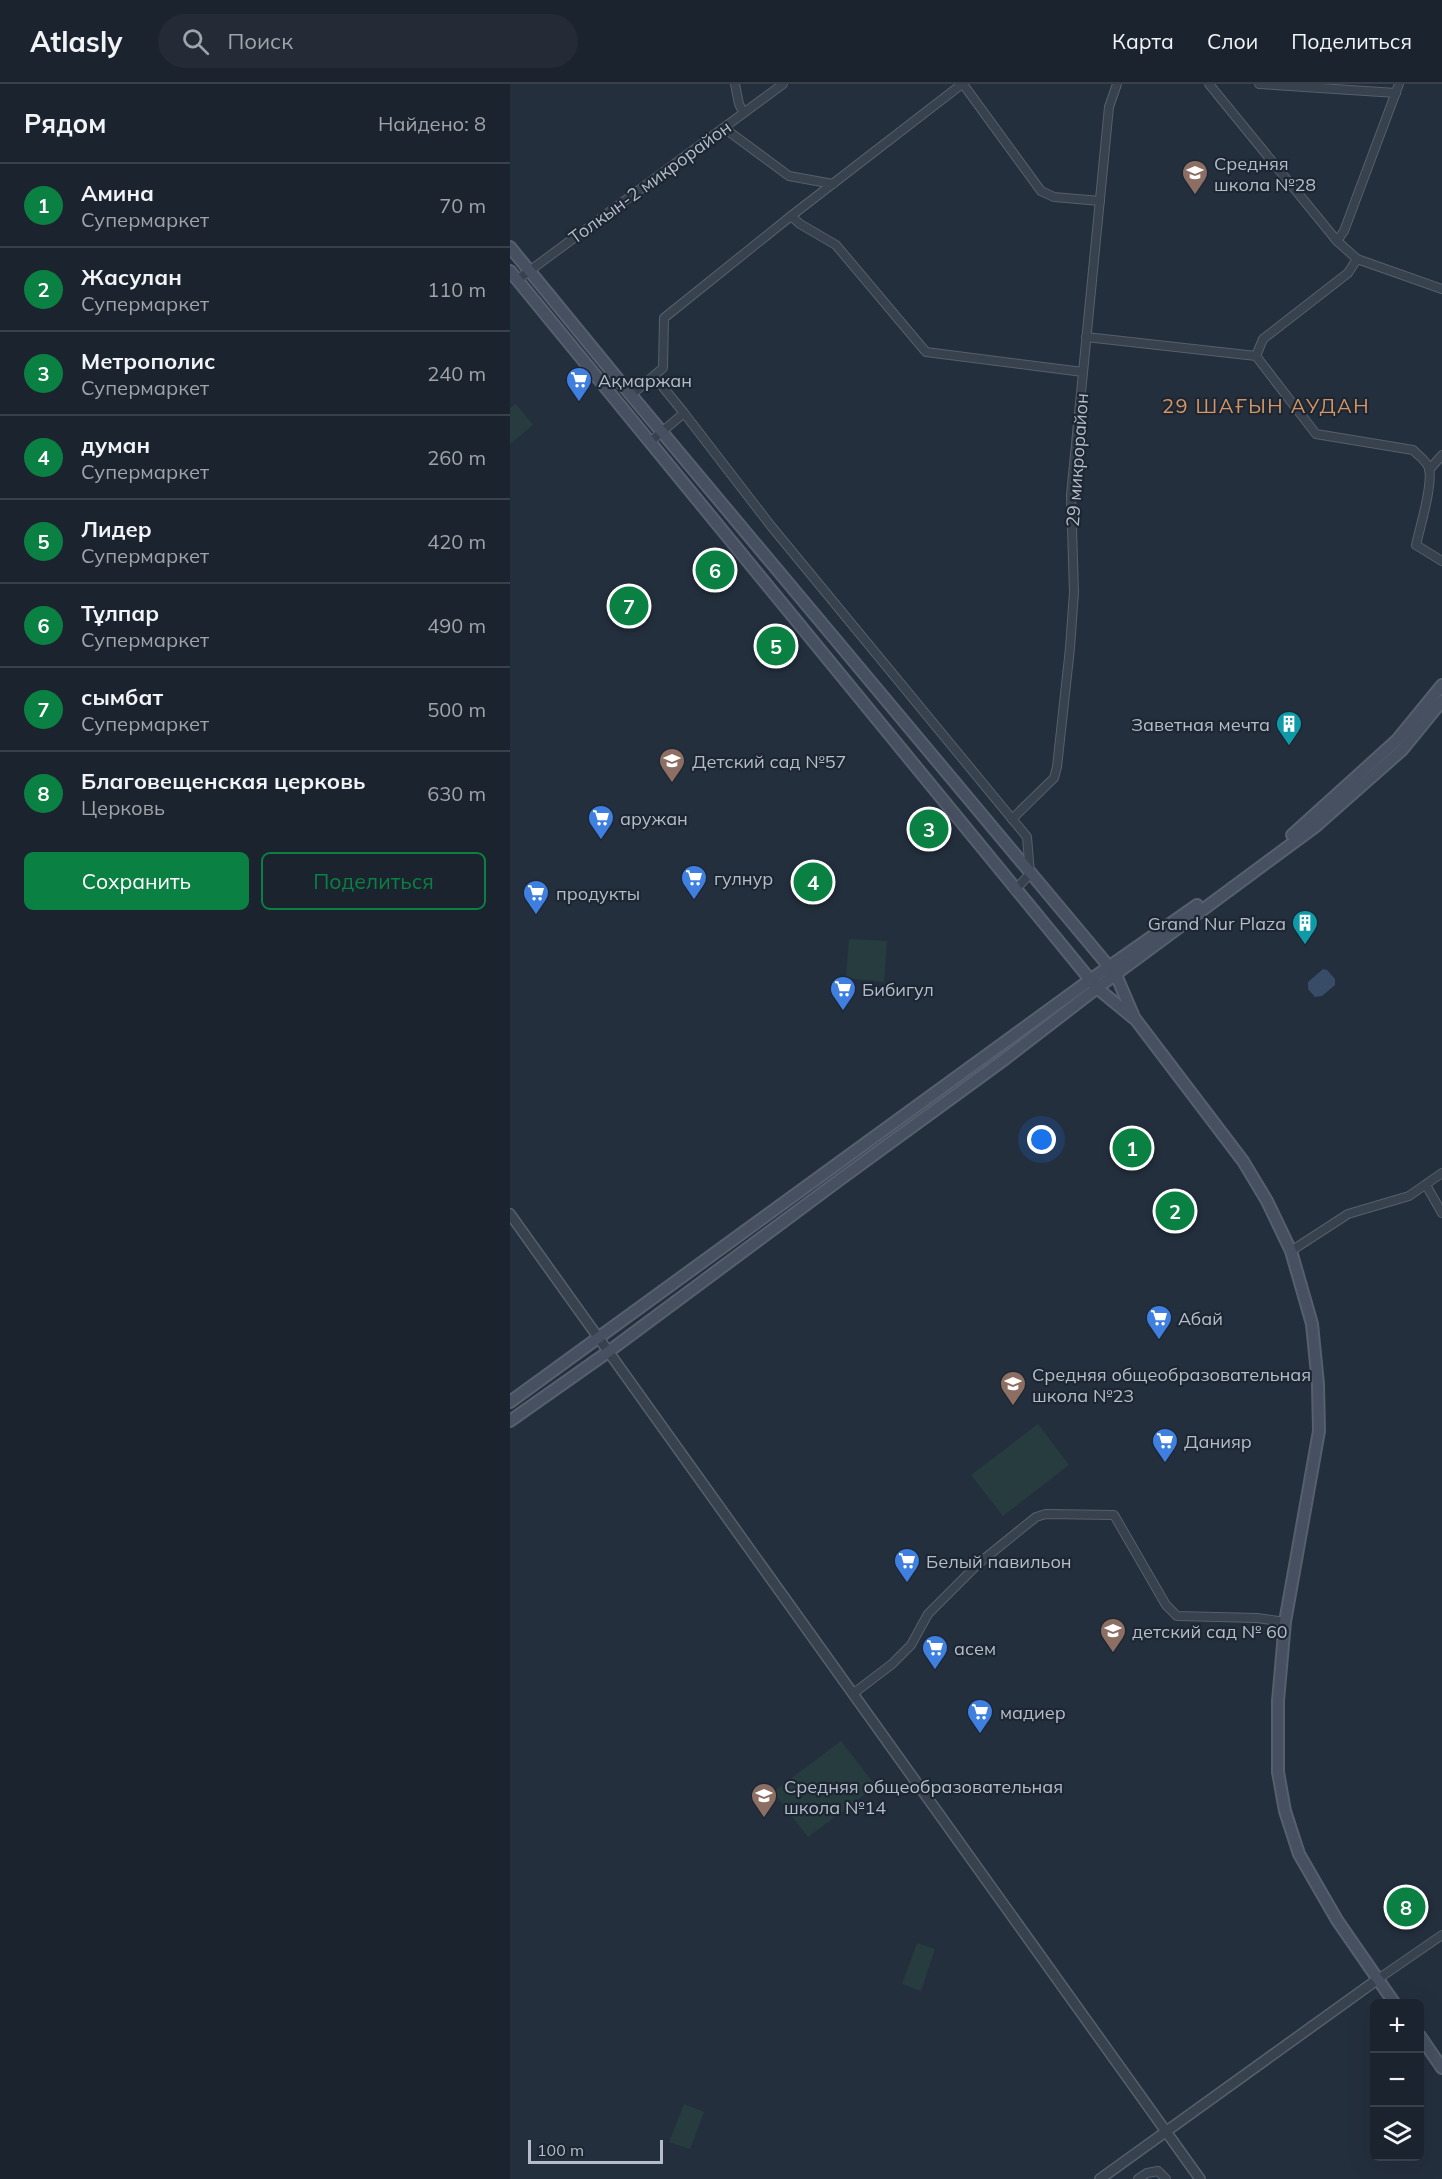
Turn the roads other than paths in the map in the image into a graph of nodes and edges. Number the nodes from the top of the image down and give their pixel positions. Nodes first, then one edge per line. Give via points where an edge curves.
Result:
1 (735, 84) edge
2 (783, 84) edge
3 (963, 84) edge
4 (1117, 84) edge
5 (1209, 84) edge
6 (1259, 84) edge
7 (1399, 84) edge
8 (1396, 93) junction
9 (743, 112) junction
10 (724, 128) junction
11 (833, 184) junction
12 (1100, 201) junction
13 (791, 216) junction
14 (1337, 241) junction
15 (510, 247) edge
16 (1357, 259) junction
17 (530, 271) junction
18 (514, 276) edge
19 (1442, 290) edge
20 (1086, 337) junction
21 (1256, 356) junction
22 (1083, 372) junction
23 (654, 376) junction
24 (631, 395) junction
25 (684, 413) junction
26 (662, 432) junction
27 (650, 442) junction
28 (1442, 455) edge
29 (1429, 470) junction
30 (1442, 561) edge
31 (1442, 685) edge
32 (1442, 701) edge
33 (1012, 819) junction
34 (1275, 852) junction
35 (1030, 874) junction
36 (1015, 890) junction
37 (1112, 971) junction
38 (1094, 984) junction
39 (1136, 1020) junction
40 (1442, 1173) edge
41 (1426, 1185) junction
42 (510, 1214) edge
43 (1442, 1214) edge
44 (1291, 1251) junction
45 (598, 1337) junction
46 (608, 1352) junction
47 (510, 1402) edge
48 (510, 1421) edge
49 (1285, 1622) junction
50 (854, 1693) junction
51 (1442, 1935) edge
52 (1378, 1979) junction
53 (1392, 1999) edge
54 (1424, 2044) edge
55 (1442, 2068) edge
56 (1167, 2131) junction
57 (1100, 2179) edge
58 (1138, 2179) edge
59 (1166, 2179) edge
60 (1200, 2179) edge

1 - 9 street
2 - 9 street, Толкын-2 микрорайон
3 - 11 street
3 - 12 street via 1041,191 1054,197
4 - 12 street, 29 микрорайон via 1109,107
5 - 14 street
6 - 8 street
7 - 8 street
8 - 14 street
9 - 10 street, Толкын-2 микрорайон
10 - 11 street via 789,176
10 - 17 street, Толкын-2 микрорайон
11 - 13 street
12 - 20 street, 29 микрорайон
13 - 22 street via 836,245 926,352
13 - 23 street via 664,318 663,369
14 - 16 street
15 - 17 main road
16 - 19 street
16 - 21 street via 1348,273 1263,339
17 - 18 street, Толкын-2 микрорайон
17 - 24 main road
18 - 27 main road
20 - 21 street
20 - 22 street, 29 микрорайон
21 - 29 street via 1316,434 1413,450
22 - 33 street, 29 микрорайон via 1071,495 1074,592 1057,767 1054,778
23 - 24 street
23 - 25 street
24 - 26 main road
25 - 26 street
25 - 33 street via 771,526
26 - 27 street
26 - 35 main road
27 - 36 main road
28 - 29 street
29 - 30 street via 1416,545
31 - 34 main road via 1397,740
32 - 34 main road via 1402,750 1316,826
33 - 35 street via 1027,837
34 - 37 main road
35 - 36 street
35 - 37 main road
36 - 38 main road
37 - 38 main road
37 - 39 main road
38 - 39 main road
38 - 45 main road
38 - 46 main road via 1024,1046
39 - 44 main road via 1244,1161
40 - 41 street
41 - 43 street
41 - 44 street via 1409,1196 1348,1214
42 - 45 street
44 - 49 main road via 1312,1324 1319,1431
45 - 46 street
45 - 47 main road
46 - 48 main road
46 - 50 street
49 - 50 street via 1176,1616 1114,1515 1046,1514 1036,1517 979,1563 928,1614 911,1645
49 - 52 main road via 1278,1701 1278,1772 1285,1811 1299,1854 1337,1920
50 - 56 street
51 - 52 street
52 - 53 main road
52 - 56 street
54 - 55 main road
56 - 57 street
56 - 60 street
58 - 59 street via 1158,2171

